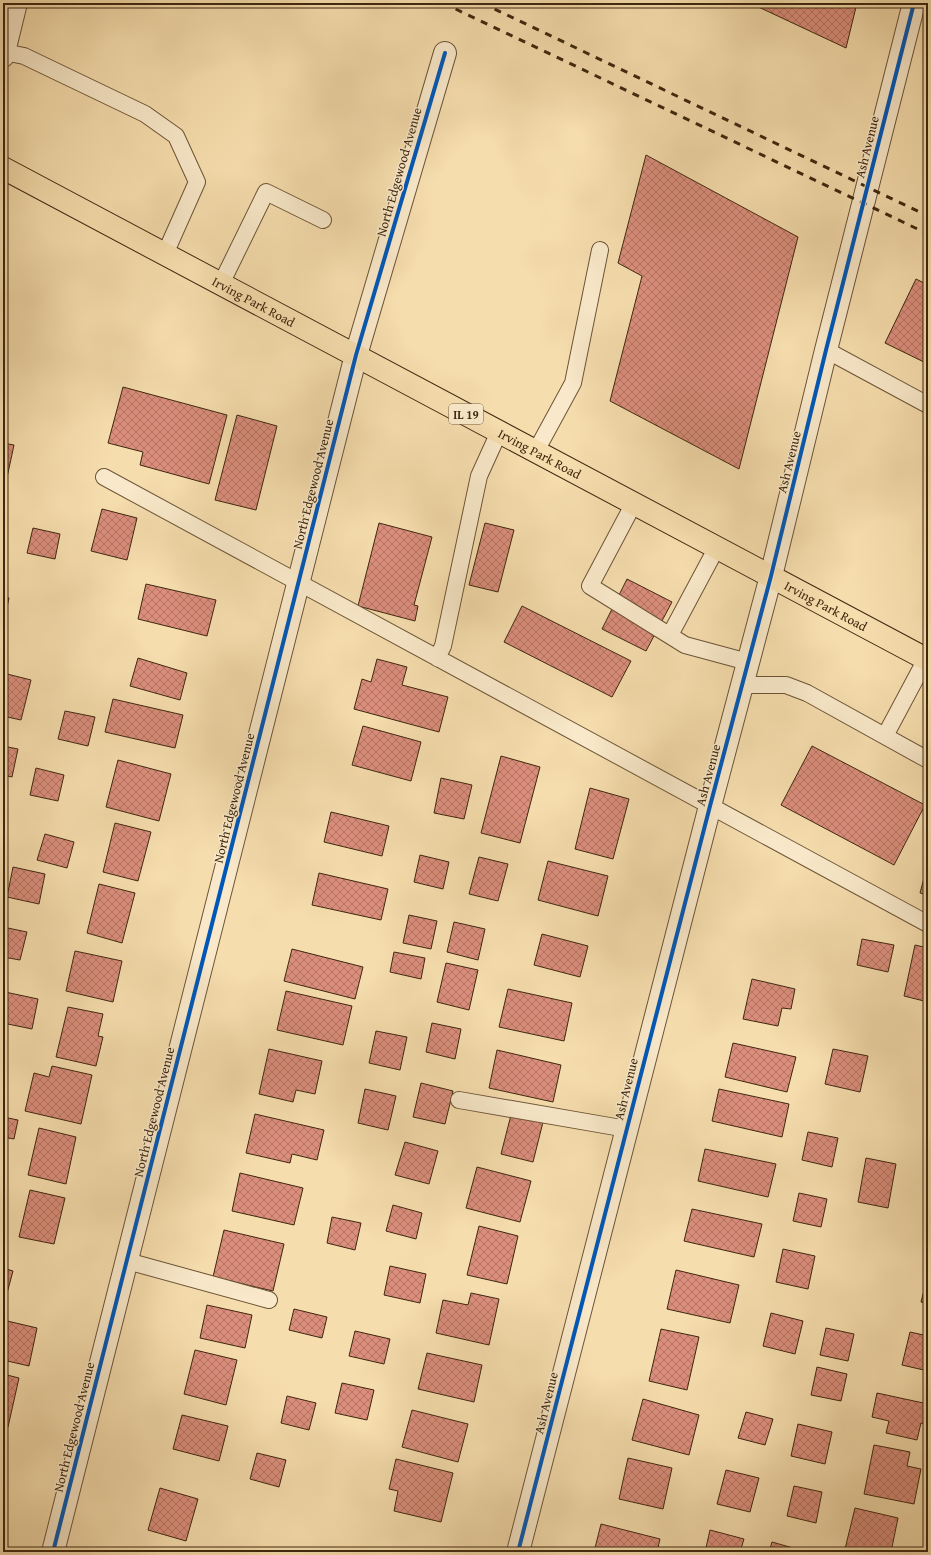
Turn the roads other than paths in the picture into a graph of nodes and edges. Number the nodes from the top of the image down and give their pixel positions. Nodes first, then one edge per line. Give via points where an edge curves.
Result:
1 (16, 3) edge
2 (914, 3) edge
3 (445, 53) dead end
4 (4, 54) edge
5 (3, 168) edge
6 (323, 220) dead end
7 (600, 250) dead end
8 (165, 254) junction
9 (221, 284) junction
10 (826, 350) junction
11 (356, 355) junction
12 (928, 405) edge
13 (499, 432) junction
14 (536, 451) junction
15 (104, 477) dead end
16 (634, 504) junction
17 (718, 548) junction
18 (771, 576) junction
19 (299, 582) junction
20 (670, 635) junction
21 (437, 658) junction
22 (927, 660) edge
23 (748, 662) junction
24 (742, 685) junction
25 (885, 736) junction
26 (928, 760) edge
27 (710, 806) junction
28 (928, 924) edge
29 (458, 1100) dead end
30 (627, 1129) junction
31 (127, 1261) junction
32 (269, 1300) dead end
33 (53, 1552) edge
34 (518, 1552) edge

1 - 4 street
2 - 10 street, Ash Avenue
3 - 11 street, North Edgewood Avenue
4 - 8 lane via 24,56 145,114 176,136 197,182
5 - 8 main road, Irving Park Road / IL 19
6 - 9 lane via 266,192
7 - 14 lane via 573,383
8 - 9 main road, Irving Park Road / IL 19
9 - 11 main road, Irving Park Road / IL 19
10 - 12 lane
10 - 18 street, Ash Avenue
11 - 13 main road, Irving Park Road / IL 19
11 - 19 street, North Edgewood Avenue
13 - 14 main road, Irving Park Road / IL 19
13 - 21 lane via 479,476 443,646
14 - 16 main road, Irving Park Road / IL 19
15 - 19 lane
16 - 17 main road, Irving Park Road / IL 19
16 - 20 lane via 590,586
17 - 18 main road, Irving Park Road / IL 19
17 - 20 lane
18 - 22 main road, Irving Park Road / IL 19
18 - 23 street, Ash Avenue
19 - 21 lane
19 - 31 street, North Edgewood Avenue
20 - 23 lane via 685,645
21 - 27 lane
22 - 25 lane
23 - 24 street, Ash Avenue
24 - 25 lane via 786,685 807,693
24 - 27 street, Ash Avenue
25 - 26 lane
27 - 28 lane
27 - 30 street, Ash Avenue
29 - 30 lane
30 - 34 street, Ash Avenue
31 - 32 lane
31 - 33 street, North Edgewood Avenue

